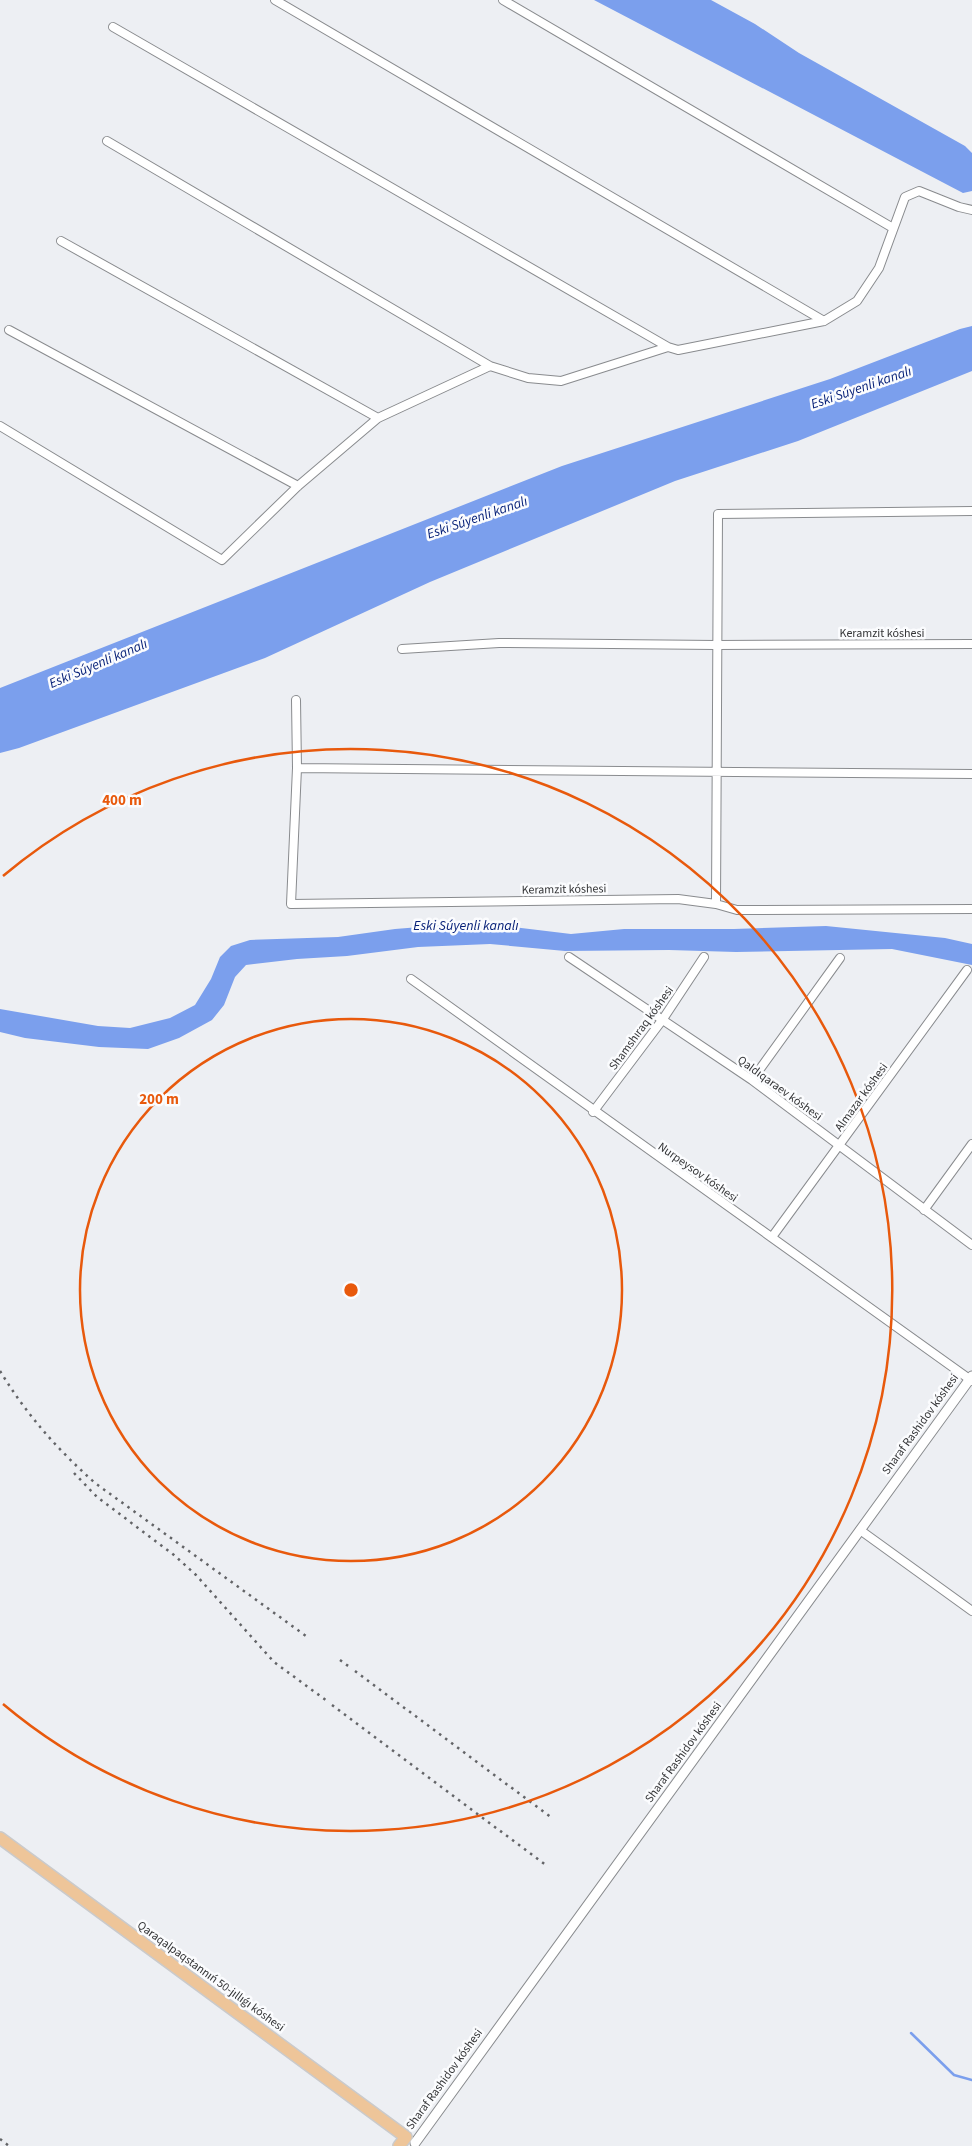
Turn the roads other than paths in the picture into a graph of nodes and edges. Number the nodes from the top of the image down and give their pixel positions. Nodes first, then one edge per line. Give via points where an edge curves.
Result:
1 (275, 0) edge
2 (503, 0) edge
3 (113, 28) dead end
4 (107, 141) dead end
5 (972, 210) edge
6 (893, 228) junction
7 (61, 241) dead end
8 (824, 321) junction
9 (9, 330) dead end
10 (668, 347) junction
11 (490, 366) junction
12 (378, 418) junction
13 (0, 426) edge
14 (298, 486) junction
15 (972, 511) edge
16 (972, 644) edge
17 (716, 645) junction
18 (402, 649) dead end
19 (296, 700) dead end
20 (297, 768) junction
21 (717, 773) junction
22 (972, 774) edge
23 (716, 904) junction
24 (972, 909) edge
25 (569, 956) dead end
26 (704, 956) dead end
27 (840, 958) dead end
28 (967, 970) dead end
29 (411, 979) dead end
30 (663, 1019) junction
31 (752, 1080) junction
32 (593, 1112) junction
33 (972, 1144) edge
34 (840, 1146) junction
35 (924, 1210) junction
36 (772, 1237) junction
37 (972, 1245) edge
38 (971, 1379) edge
39 (860, 1530) junction
40 (972, 1611) edge
41 (0, 1838) edge
42 (410, 2143) edge

1 - 8 street
2 - 6 street
3 - 10 street
4 - 11 street
5 - 6 street via 920,191 905,197
6 - 8 street via 879,268 857,301
7 - 12 street
8 - 10 street via 678,350
9 - 14 street
10 - 11 street via 562,381 528,378
11 - 12 street
12 - 14 street
13 - 14 street via 222,560
15 - 17 street via 718,514
16 - 17 street, Keramzit kóshesi
17 - 18 street, Keramzit kóshesi via 499,643
17 - 21 street
19 - 20 street, Keramzit kóshesi
20 - 21 street
20 - 23 street, Keramzit kóshesi via 291,904 678,899
21 - 22 street
21 - 23 street
23 - 24 street, Keramzit kóshesi via 737,910
25 - 30 street, Qaldıqaraev kóshesi
26 - 30 street, Shamshıraq kóshesi
27 - 31 street
28 - 34 street, Almazar kóshesi
29 - 32 street, Nurpeysov kóshesi
30 - 31 street, Qaldıqaraev kóshesi
30 - 32 street, Shamshıraq kóshesi
31 - 34 street, Qaldıqaraev kóshesi
32 - 36 street, Nurpeysov kóshesi
33 - 35 street
34 - 35 street, Qaldıqaraev kóshesi
34 - 36 street, Almazar kóshesi
35 - 37 street, Qaldıqaraev kóshesi
36 - 38 street, Nurpeysov kóshesi
38 - 39 street, Sharaf Rashidov kóshesi
39 - 40 street
39 - 42 street, Sharaf Rashidov kóshesi
41 - 42 main road, Qaraqalpaqstannıń 50-jıllıǵı kóshesi

